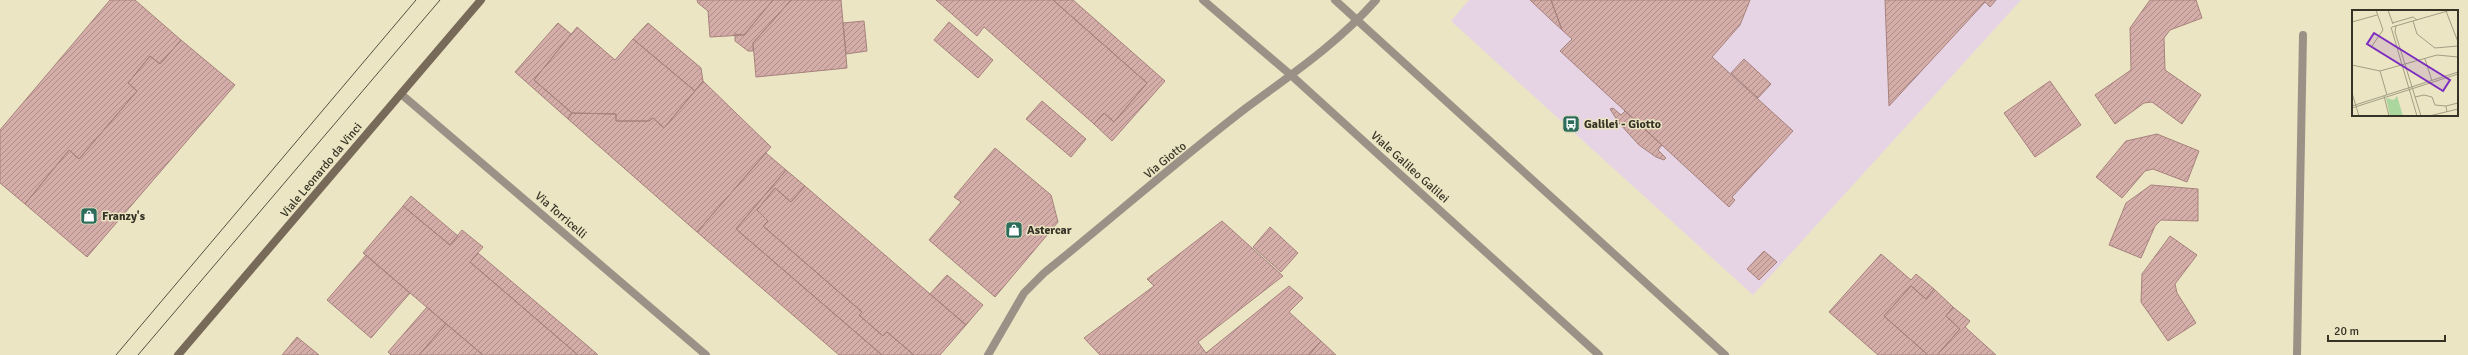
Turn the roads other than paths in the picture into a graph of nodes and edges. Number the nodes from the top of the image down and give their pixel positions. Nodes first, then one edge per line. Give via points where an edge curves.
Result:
1 (481, 0) edge
2 (1204, 0) edge
3 (1335, 0) edge
4 (1376, 0) edge
5 (1358, 20) junction
6 (2303, 35) dead end
7 (1292, 76) junction
8 (401, 94) junction
9 (178, 355) edge
10 (706, 355) edge
11 (988, 355) edge
12 (1599, 355) edge
13 (1725, 355) edge
14 (2297, 355) edge

1 - 8 street, Viale Leonardo da Vinci
2 - 7 street, Viale Galileo Galilei
3 - 5 street
4 - 5 street, Via Giotto
5 - 7 street, Via Giotto
5 - 13 street
6 - 14 street
7 - 11 street, Via Giotto via 1246,108 1044,273 1024,293
7 - 12 street, Viale Galileo Galilei
8 - 9 street, Viale Leonardo da Vinci
8 - 10 street, Via Torricelli

